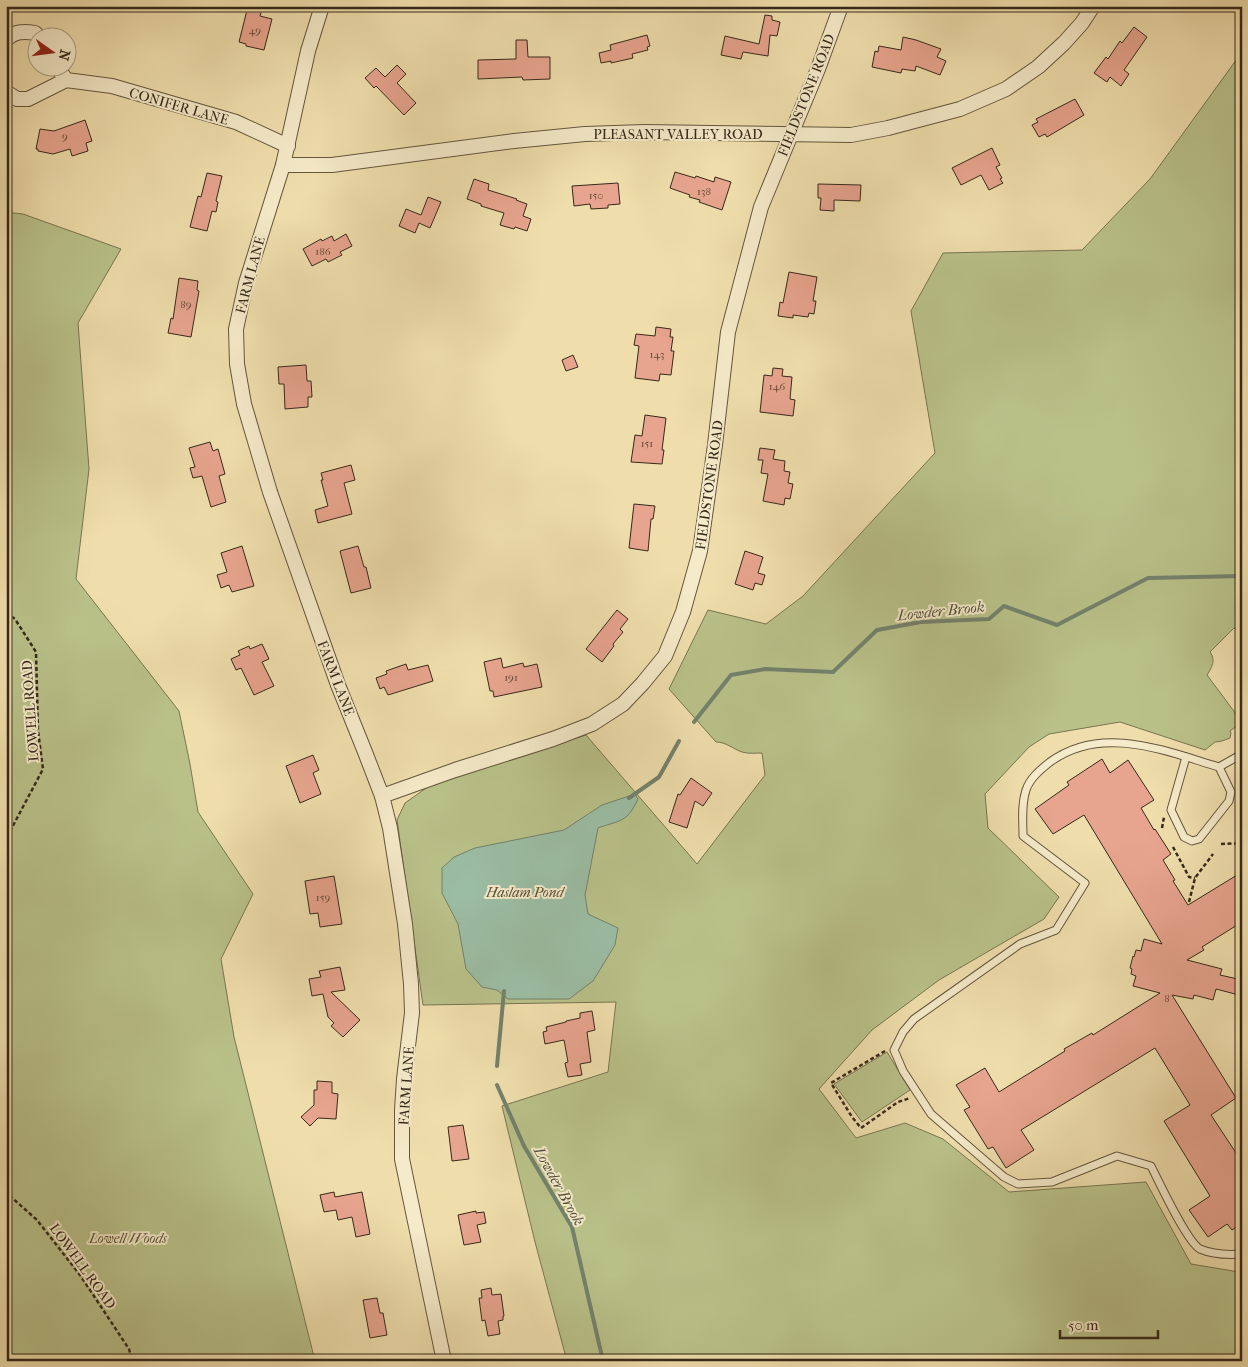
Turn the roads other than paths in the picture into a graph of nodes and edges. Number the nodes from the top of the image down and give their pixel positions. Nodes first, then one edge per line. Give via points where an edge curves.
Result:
1 (322, 6) edge
2 (841, 6) edge
3 (1093, 6) edge
4 (28, 32) edge
5 (6, 40) edge
6 (66, 80) joint
7 (6, 92) edge
8 (790, 135) junction
9 (288, 146) junction
10 (283, 164) junction
11 (1242, 754) edge
12 (1186, 758) junction
13 (1219, 767) junction
14 (382, 796) junction
15 (1242, 1254) edge
16 (444, 1361) edge

1 - 9 street, FARM LANE via 308,51
2 - 8 street, FIELDSTONE ROAD
3 - 8 street, PLEASANT VALLEY ROAD via 1064,44 1038,67 1006,89 960,109 851,135
4 - 5 street via 11,35
6 - 7 street via 28,99 17,99
6 - 9 street, CONIFER LANE via 112,86 226,119
8 - 10 street, PLEASANT VALLEY ROAD via 585,134 332,165
8 - 14 street, FIELDSTONE ROAD via 761,207 728,332 700,551 683,612 665,656 623,704 592,724
9 - 10 street, FARM LANE
10 - 14 street, FARM LANE via 246,283 236,329 237,364 244,404 270,492 338,686
11 - 13 lane
12 - 13 lane
12 - 13 lane via 1171,810 1184,837 1192,841 1199,839 1229,801 1231,792
12 - 15 lane via 1148,746 1107,742 1061,754 1039,771 1030,780 1023,801 1023,836 1085,883 1056,930 1020,944 914,1019 894,1050 903,1071 931,1114 1004,1177 1018,1184 1052,1182 1116,1156 1151,1166 1184,1230 1198,1248 1224,1255
14 - 16 street, FARM LANE via 391,837 411,984 412,1013 402,1110 402,1159

